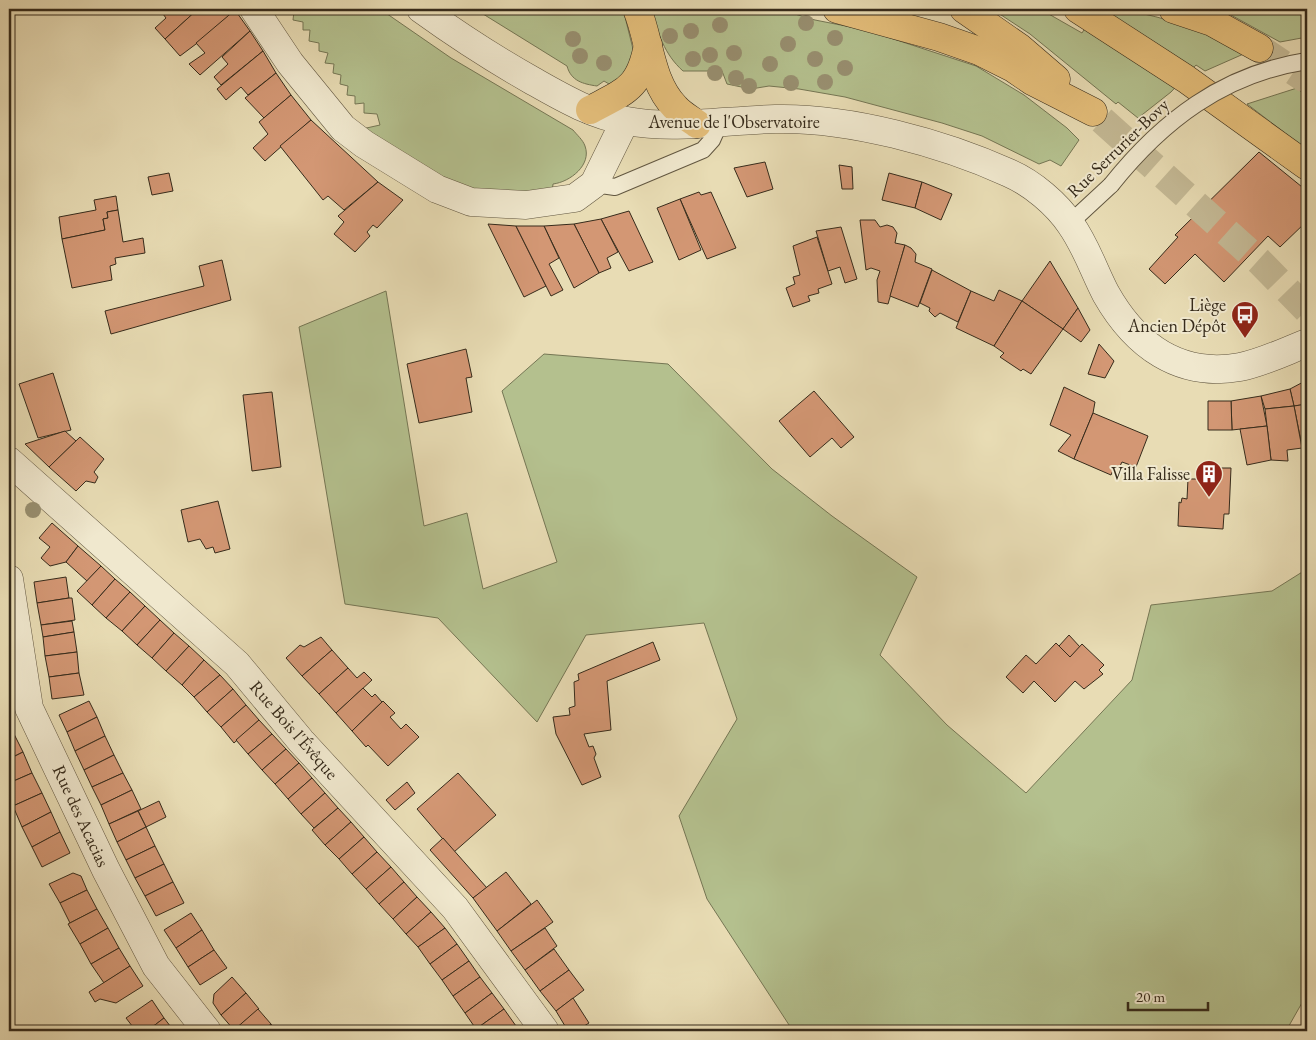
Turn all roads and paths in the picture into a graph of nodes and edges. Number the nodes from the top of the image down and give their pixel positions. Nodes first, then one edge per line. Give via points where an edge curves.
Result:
1 (254, 9) edge
2 (420, 9) edge
3 (837, 9) edge
4 (964, 9) edge
5 (1078, 9) edge
6 (1173, 9) edge
7 (642, 25) edge
8 (1259, 48) tunnel mouth
9 (1307, 61) edge
10 (590, 110) junction
11 (626, 121) junction
12 (708, 123) junction
13 (1307, 166) edge
14 (594, 184) junction
15 (1070, 222) junction
16 (1307, 343) edge
17 (13, 474) edge
18 (9, 579) edge
19 (207, 1031) edge
20 (545, 1031) edge

1 - 14 street, Avenue de l'Observatoire via 290,63 343,128 438,189 471,202 526,205 575,198
2 - 10 street, Avenue de l'Observatoire via 504,65
3 - 4 highway via 979,51 1098,116 1020,48
5 - 13 highway via 1186,79
6 - 8 highway via 1212,22
7 - 10 highway via 640,75 621,93
7 - 12 highway via 664,92 675,108
9 - 15 lane, Rue Serrurier-Bovy, bridge via 1238,81 1194,104 1154,136 1111,185
10 - 11 street, Avenue de l'Observatoire
11 - 12 street, Avenue de l'Observatoire via 656,125
11 - 14 street, Avenue de l'Observatoire
12 - 14 lane via 712,140 704,150 614,187
12 - 15 street, Avenue de l'Observatoire via 800,119 858,126 907,138 1012,174 1045,197
15 - 16 street, Avenue de l'Observatoire via 1106,293 1130,329 1149,346 1178,364 1221,370 1243,366
17 - 20 street, Rue Bois l'Évêque via 237,664 301,741 455,908
18 - 19 street, Rue des Acacias via 29,708 156,966

